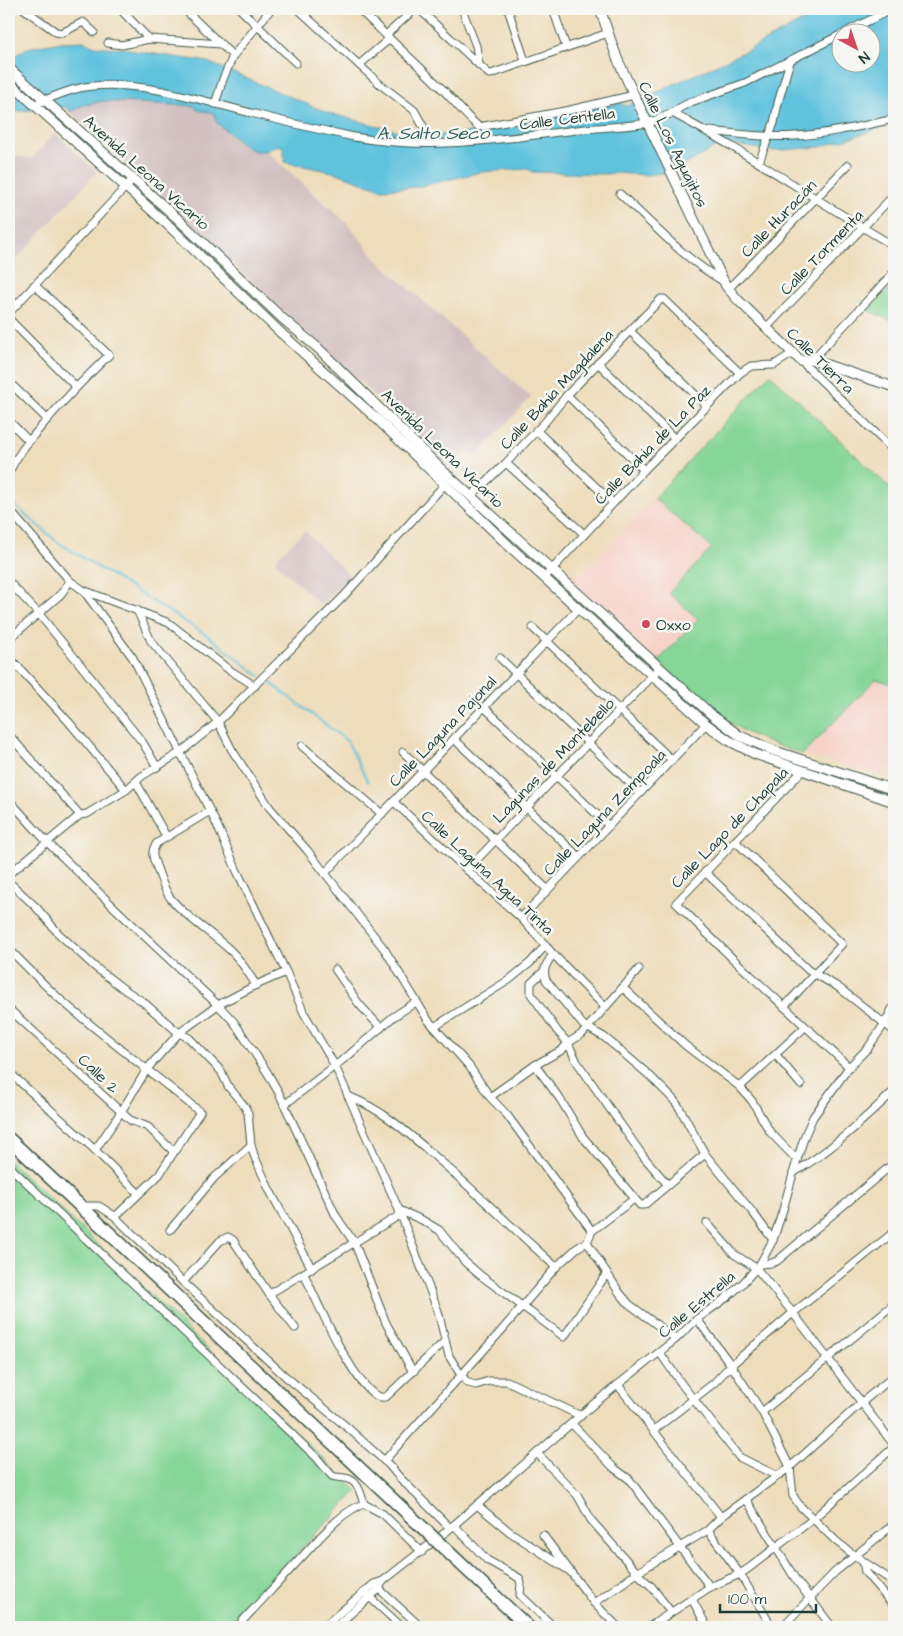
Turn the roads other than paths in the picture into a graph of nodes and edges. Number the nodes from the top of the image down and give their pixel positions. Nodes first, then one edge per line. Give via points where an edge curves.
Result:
1 (24, 9) edge
2 (120, 9) edge
3 (184, 9) edge
4 (240, 9) edge
5 (271, 9) edge
6 (298, 9) edge
7 (359, 9) edge
8 (414, 9) edge
9 (419, 9) edge
10 (462, 9) edge
11 (508, 9) edge
12 (553, 9) edge
13 (600, 9) edge
14 (892, 9) edge
15 (866, 22) edge
16 (256, 26) junction
17 (94, 32) dead end
18 (608, 33) junction
19 (387, 37) junction
20 (149, 39) junction
21 (830, 40) edge
22 (108, 43) dead end
23 (221, 44) junction
24 (566, 47) junction
25 (232, 56) junction
26 (525, 61) junction
27 (790, 61) junction
28 (296, 63) dead end
29 (479, 65) junction
30 (359, 66) junction
31 (9, 68) edge
32 (9, 82) edge
33 (634, 95) junction
34 (46, 100) junction
35 (35, 104) junction
36 (215, 104) junction
37 (672, 114) junction
38 (894, 119) edge
39 (648, 123) junction
40 (423, 126) dead end
41 (705, 131) junction
42 (769, 136) junction
43 (759, 162) junction
44 (848, 165) dead end
45 (133, 179) junction
46 (125, 187) junction
47 (620, 194) dead end
48 (894, 195) edge
49 (816, 199) junction
50 (863, 228) junction
51 (894, 246) edge
52 (894, 272) edge
53 (723, 281) junction
54 (34, 285) junction
55 (728, 289) junction
56 (9, 313) edge
57 (9, 319) edge
58 (766, 328) junction
59 (630, 331) junction
60 (793, 353) junction
61 (812, 360) junction
62 (801, 361) junction
63 (598, 363) junction
64 (740, 373) junction
65 (9, 382) edge
66 (76, 387) junction
67 (894, 388) edge
68 (567, 395) junction
69 (707, 406) junction
70 (47, 419) junction
71 (9, 421) edge
72 (536, 430) junction
73 (675, 439) junction
74 (29, 441) junction
75 (894, 450) edge
76 (506, 463) junction
77 (644, 470) junction
78 (9, 472) edge
79 (445, 484) junction
80 (471, 496) junction
81 (9, 497) edge
82 (613, 503) junction
83 (584, 534) junction
84 (552, 571) junction
85 (544, 578) junction
86 (70, 580) junction
87 (9, 582) edge
88 (83, 590) junction
89 (579, 608) junction
90 (137, 610) junction
91 (39, 614) junction
92 (533, 628) dead end
93 (9, 639) edge
94 (548, 641) junction
95 (9, 657) edge
96 (500, 658) dead end
97 (656, 672) junction
98 (516, 674) junction
99 (255, 686) junction
100 (484, 707) junction
101 (620, 710) junction
102 (218, 722) junction
103 (706, 724) junction
104 (9, 735) edge
105 (454, 739) junction
106 (588, 743) junction
107 (302, 746) dead end
108 (181, 752) junction
109 (403, 752) dead end
110 (672, 760) junction
111 (157, 767) junction
112 (803, 770) junction
113 (423, 771) junction
114 (557, 776) junction
115 (136, 782) junction
116 (126, 790) junction
117 (894, 790) edge
118 (640, 793) junction
119 (9, 800) edge
120 (394, 802) junction
121 (894, 802) edge
122 (526, 808) junction
123 (210, 811) junction
124 (382, 814) junction
125 (80, 815) junction
126 (609, 826) junction
127 (166, 836) junction
128 (496, 840) junction
129 (734, 841) junction
130 (47, 842) junction
131 (579, 858) junction
132 (466, 870) junction
133 (9, 872) edge
134 (705, 872) junction
135 (324, 873) junction
136 (9, 882) edge
137 (548, 890) junction
138 (521, 918) junction
139 (546, 946) junction
140 (9, 949) edge
141 (553, 954) junction
142 (335, 969) dead end
143 (639, 969) dead end
144 (544, 971) junction
145 (286, 972) junction
146 (816, 973) junction
147 (256, 985) junction
148 (622, 987) junction
149 (416, 1002) junction
150 (218, 1005) junction
151 (894, 1005) edge
152 (784, 1006) junction
153 (605, 1007) junction
154 (9, 1009) edge
155 (885, 1023) junction
156 (434, 1027) junction
157 (805, 1027) junction
158 (381, 1028) junction
159 (588, 1028) junction
160 (894, 1031) edge
161 (178, 1033) junction
162 (568, 1043) junction
163 (776, 1055) junction
164 (535, 1065) junction
165 (335, 1066) junction
166 (849, 1067) junction
167 (148, 1069) junction
168 (9, 1072) edge
169 (801, 1085) dead end
170 (740, 1087) junction
171 (894, 1091) edge
172 (348, 1096) junction
173 (490, 1096) junction
174 (284, 1105) junction
175 (121, 1112) junction
176 (9, 1139) edge
177 (251, 1145) junction
178 (95, 1150) junction
179 (174, 1151) junction
180 (705, 1154) junction
181 (796, 1160) junction
182 (894, 1163) edge
183 (9, 1166) edge
184 (793, 1173) junction
185 (668, 1185) junction
186 (139, 1194) junction
187 (634, 1199) junction
188 (80, 1206) junction
189 (400, 1212) junction
190 (116, 1217) junction
191 (707, 1223) dead end
192 (170, 1230) dead end
193 (592, 1231) junction
194 (894, 1232) edge
195 (773, 1240) junction
196 (587, 1242) junction
197 (355, 1244) junction
198 (758, 1266) junction
199 (556, 1267) junction
200 (312, 1269) junction
201 (607, 1272) junction
202 (304, 1274) junction
203 (183, 1282) junction
204 (269, 1294) junction
205 (894, 1304) edge
206 (522, 1307) junction
207 (793, 1313) junction
208 (697, 1320) junction
209 (295, 1328) dead end
210 (676, 1339) junction
211 (445, 1341) junction
212 (660, 1352) junction
213 (827, 1358) junction
214 (731, 1365) junction
215 (413, 1372) junction
216 (461, 1375) junction
217 (894, 1376) edge
218 (618, 1385) junction
219 (693, 1399) junction
220 (861, 1403) junction
221 (762, 1412) junction
222 (581, 1416) junction
223 (572, 1424) junction
224 (654, 1430) junction
225 (894, 1446) edge
226 (538, 1453) junction
227 (384, 1461) junction
228 (790, 1467) junction
229 (777, 1476) junction
230 (746, 1499) junction
231 (364, 1504) junction
232 (477, 1505) junction
233 (721, 1517) junction
234 (813, 1519) junction
235 (894, 1524) edge
236 (452, 1526) junction
237 (708, 1530) junction
238 (543, 1535) dead end
239 (679, 1547) junction
240 (776, 1547) junction
241 (422, 1552) junction
242 (855, 1556) junction
243 (863, 1562) junction
244 (638, 1573) junction
245 (574, 1574) junction
246 (740, 1574) junction
247 (894, 1582) edge
248 (376, 1586) junction
249 (710, 1587) junction
250 (367, 1595) junction
251 (692, 1599) junction
252 (810, 1599) junction
253 (893, 1602) edge
254 (594, 1603) junction
255 (671, 1612) junction
256 (237, 1627) edge
257 (323, 1627) edge
258 (335, 1627) edge
259 (402, 1627) edge
260 (421, 1627) edge
261 (528, 1627) edge
262 (554, 1627) edge
263 (618, 1627) edge
264 (649, 1627) edge
265 (707, 1627) edge
266 (772, 1627) edge
267 (782, 1627) edge
268 (832, 1627) edge

1 - 17 street via 56,32 62,33 83,22
2 - 20 street
3 - 23 street
4 - 16 street
5 - 16 street
6 - 30 street
7 - 19 street
8 - 19 street
9 - 29 street
10 - 29 street via 476,46
11 - 26 street
12 - 24 street
13 - 18 street, Calle Los Aguajitos
14 - 15 street
16 - 25 street
16 - 28 street
18 - 24 street
18 - 33 street, Calle Los Aguajitos
19 - 30 street
19 - 33 street via 479,127
20 - 22 street via 122,45
20 - 23 street
21 - 27 street, Calle Centella
23 - 25 street
24 - 26 street
25 - 36 street
26 - 29 street via 491,74
27 - 37 street, Calle Centella via 745,84 691,102
27 - 42 street
30 - 40 street via 414,110
31 - 34 street, Avenida Leona Vicario
32 - 35 street, Avenida Leona Vicario
33 - 39 street, Calle Los Aguajitos
34 - 35 street, Calle Centella
34 - 36 street, Calle Centella via 79,88 108,86 161,90
34 - 45 street, Avenida Leona Vicario
35 - 46 street, Avenida Leona Vicario
36 - 39 street, Calle Centella via 312,128 409,143 491,141
37 - 39 street, Calle Centella
37 - 41 street
38 - 42 street via 819,133
39 - 53 street, Calle Los Aguajitos
41 - 42 street
41 - 43 street
42 - 43 street
43 - 49 street
44 - 49 street, Calle Huracán
45 - 46 street
45 - 80 street, Avenida Leona Vicario via 319,349
46 - 54 street
46 - 79 street, Avenida Leona Vicario
47 - 53 street via 694,262
48 - 50 street, Calle Tormenta
49 - 50 street
49 - 55 street, Calle Huracán
50 - 51 street
50 - 58 street, Calle Tormenta
52 - 61 street
53 - 55 street, Calle Los Aguajitos
54 - 56 street
54 - 66 street via 109,355
55 - 58 street, Calle Tierra
57 - 66 street
58 - 60 street, Calle Tierra
59 - 63 street, Calle Bahía Magdalena
59 - 64 street, Calle Bahía Magdalena via 664,299
59 - 69 street
60 - 62 street, Calle Tierra
60 - 64 street, Calle Bahía de La Paz via 774,365 751,366
61 - 62 street
61 - 67 street
62 - 75 street, Calle Tierra
63 - 68 street, Calle Bahía Magdalena
63 - 73 street
64 - 69 street, Calle Bahía de La Paz
65 - 70 street
66 - 70 street
68 - 72 street, Calle Bahía Magdalena
68 - 77 street
69 - 73 street, Calle Bahía de La Paz
70 - 74 street
71 - 74 street
72 - 76 street, Calle Bahía Magdalena
72 - 82 street
73 - 77 street, Calle Bahía de La Paz
74 - 78 street
76 - 80 street, Calle Bahía Magdalena
76 - 83 street
77 - 82 street, Calle Bahía de La Paz
79 - 85 street, Avenida Leona Vicario
79 - 99 street via 344,596
80 - 84 street, Avenida Leona Vicario
81 - 86 street via 12,512
82 - 83 street, Calle Bahía de La Paz
83 - 84 street, Calle Bahía de La Paz
84 - 85 street, Calle Bahía de La Paz
84 - 97 street, Avenida Leona Vicario
85 - 89 street, Avenida Leona Vicario
86 - 88 street
86 - 91 street via 61,594
87 - 91 street
88 - 90 street
88 - 108 street via 133,658
89 - 94 street, Calle Laguna Pajonal
89 - 97 street, Avenida Leona Vicario
90 - 99 street via 170,623
90 - 102 street via 151,641
91 - 93 street
91 - 111 street via 143,743
92 - 94 street
94 - 98 street, Calle Laguna Pajonal
94 - 101 street
95 - 116 street
96 - 98 street
97 - 101 street, Lagunas de Montebello
97 - 103 street, Avenida Leona Vicario
97 - 117 street, Avenida Leona Vicario via 740,736 775,752
98 - 100 street, Calle Laguna Pajonal
98 - 106 street
99 - 102 street
100 - 105 street, Calle Laguna Pajonal
100 - 114 street
101 - 106 street, Lagunas de Montebello
101 - 110 street
102 - 108 street
102 - 135 street via 232,750 270,808
103 - 110 street, Calle Laguna Zempoala
103 - 112 street, Avenida Leona Vicario via 743,748
104 - 125 street
105 - 113 street, Calle Laguna Pajonal
105 - 122 street
106 - 114 street, Lagunas de Montebello
106 - 118 street
107 - 124 street
108 - 111 street
108 - 123 street
109 - 113 street
110 - 118 street, Calle Laguna Zempoala
111 - 115 street
112 - 121 street, Avenida Leona Vicario
112 - 129 street, Calle Lago de Chapala
113 - 120 street, Calle Laguna Pajonal
113 - 128 street
114 - 122 street, Lagunas de Montebello
114 - 126 street
115 - 116 street
115 - 127 street
116 - 125 street
118 - 126 street, Calle Laguna Zempoala
119 - 130 street
120 - 124 street, Calle Laguna Pajonal
120 - 132 street, Calle Laguna Agua Tinta
122 - 128 street, Lagunas de Montebello
122 - 131 street
123 - 127 street
123 - 145 street
124 - 135 street, Calle Laguna Pajonal
125 - 130 street
126 - 131 street, Calle Laguna Zempoala
127 - 147 street via 152,849 165,890 172,900 231,951
128 - 132 street, Lagunas de Montebello
128 - 137 street
129 - 134 street, Calle Lago de Chapala
129 - 146 street via 842,944
130 - 133 street
130 - 150 street
131 - 137 street, Calle Laguna Zempoala
132 - 138 street, Calle Laguna Agua Tinta
134 - 146 street via 808,970
134 - 152 street, Calle Lago de Chapala via 676,903
135 - 149 street via 384,950
136 - 161 street via 95,967 142,1001
137 - 138 street, Calle Laguna Zempoala
138 - 139 street, Calle Laguna Agua Tinta
139 - 141 street, Calle Laguna Agua Tinta
139 - 156 street via 509,980
140 - 167 street via 60,999
141 - 144 street
141 - 153 street, Calle Laguna Agua Tinta
142 - 158 street
143 - 148 street
144 - 159 street via 546,980
144 - 162 street via 531,983 531,994
145 - 147 street
145 - 165 street via 304,1012
146 - 152 street
146 - 155 street
147 - 150 street
148 - 153 street
148 - 170 street via 686,1046
149 - 156 street
149 - 158 street
150 - 161 street
150 - 174 street via 234,1022 268,1072
151 - 155 street, Calle Estrella
152 - 157 street
153 - 159 street
154 - 175 street, Calle 2
155 - 160 street
155 - 166 street, Calle Estrella via 868,1048
156 - 173 street via 469,1066
157 - 163 street
157 - 166 street
158 - 165 street
159 - 162 street
159 - 180 street via 621,1051 673,1099
161 - 167 street
161 - 177 street via 189,1038 221,1071 228,1086 245,1106
162 - 164 street
162 - 185 street via 577,1062 643,1156
163 - 169 street
163 - 170 street
164 - 173 street
164 - 187 street via 583,1137
165 - 172 street
165 - 174 street
166 - 181 street, Calle Estrella via 813,1117
167 - 175 street
167 - 179 street via 200,1112
168 - 178 street
170 - 181 street via 770,1132
171 - 184 street via 818,1158
172 - 189 street
172 - 199 street via 395,1122
173 - 193 street
174 - 197 street via 336,1216
175 - 178 street
175 - 179 street, Calle 2 via 135,1123 148,1127
176 - 188 highway
177 - 192 street via 214,1178
177 - 200 street via 269,1189
178 - 186 street
179 - 186 street via 158,1175
180 - 185 street
180 - 195 street
181 - 184 street, Calle Estrella
182 - 198 street via 777,1261
183 - 231 street via 316,1457 332,1476 353,1482 360,1490
184 - 195 street, Calle Estrella
185 - 187 street via 641,1206
186 - 190 street
187 - 193 street
188 - 190 street via 99,1206
188 - 261 highway, bridge
189 - 197 street
189 - 206 street via 438,1230 465,1262
189 - 211 street via 438,1311
190 - 203 street
191 - 198 street via 734,1254
193 - 196 street
194 - 207 street
195 - 198 street, Calle Estrella
196 - 199 street
196 - 201 street
197 - 200 street
197 - 215 street via 386,1323
198 - 207 street
198 - 208 street, Calle Estrella via 742,1284
199 - 206 street
200 - 202 street
201 - 206 street via 564,1337
201 - 210 street via 629,1304
202 - 204 street
202 - 215 street via 349,1366 378,1398 387,1396
203 - 204 street via 220,1241 228,1237
203 - 227 street
204 - 209 street
205 - 213 street
206 - 216 street
207 - 213 street
207 - 214 street
208 - 210 street, Calle Estrella
208 - 214 street
210 - 212 street, Calle Estrella
211 - 215 street
211 - 216 street via 449,1356
212 - 218 street, Calle Estrella
212 - 219 street
213 - 220 street
213 - 221 street
214 - 219 street
214 - 221 street
216 - 222 street via 468,1383 476,1385 508,1381
216 - 227 street
217 - 220 street
218 - 222 street, Calle Estrella
218 - 224 street
219 - 224 street
219 - 229 street via 739,1457
220 - 225 street
220 - 228 street
221 - 228 street
222 - 223 street, Calle Estrella
223 - 226 street, Calle Estrella
223 - 239 street via 629,1479
224 - 233 street
225 - 234 street
226 - 232 street, Calle Estrella
226 - 244 street via 578,1496 591,1520
227 - 236 street
228 - 229 street
228 - 234 street via 793,1496
229 - 230 street
230 - 233 street
230 - 240 street
231 - 241 street via 383,1514
231 - 256 street via 353,1508 331,1527
232 - 236 street, Calle Estrella
232 - 245 street via 510,1532
233 - 237 street
234 - 240 street
234 - 242 street
235 - 242 street
236 - 241 street, Calle Estrella
236 - 262 street via 487,1560 519,1578 520,1595
237 - 239 street
237 - 246 street
238 - 245 street
239 - 244 street
239 - 249 street
240 - 246 street
240 - 252 street
241 - 248 street, Calle Estrella
242 - 243 street
242 - 252 street
243 - 247 street
243 - 253 street via 864,1572
244 - 254 street
244 - 255 street
245 - 254 street
246 - 249 street
246 - 266 street
248 - 250 street
248 - 260 street
249 - 251 street
250 - 257 street
250 - 258 street
250 - 259 street
251 - 255 street
251 - 265 street
252 - 267 street
252 - 268 street
254 - 263 street
255 - 264 street

